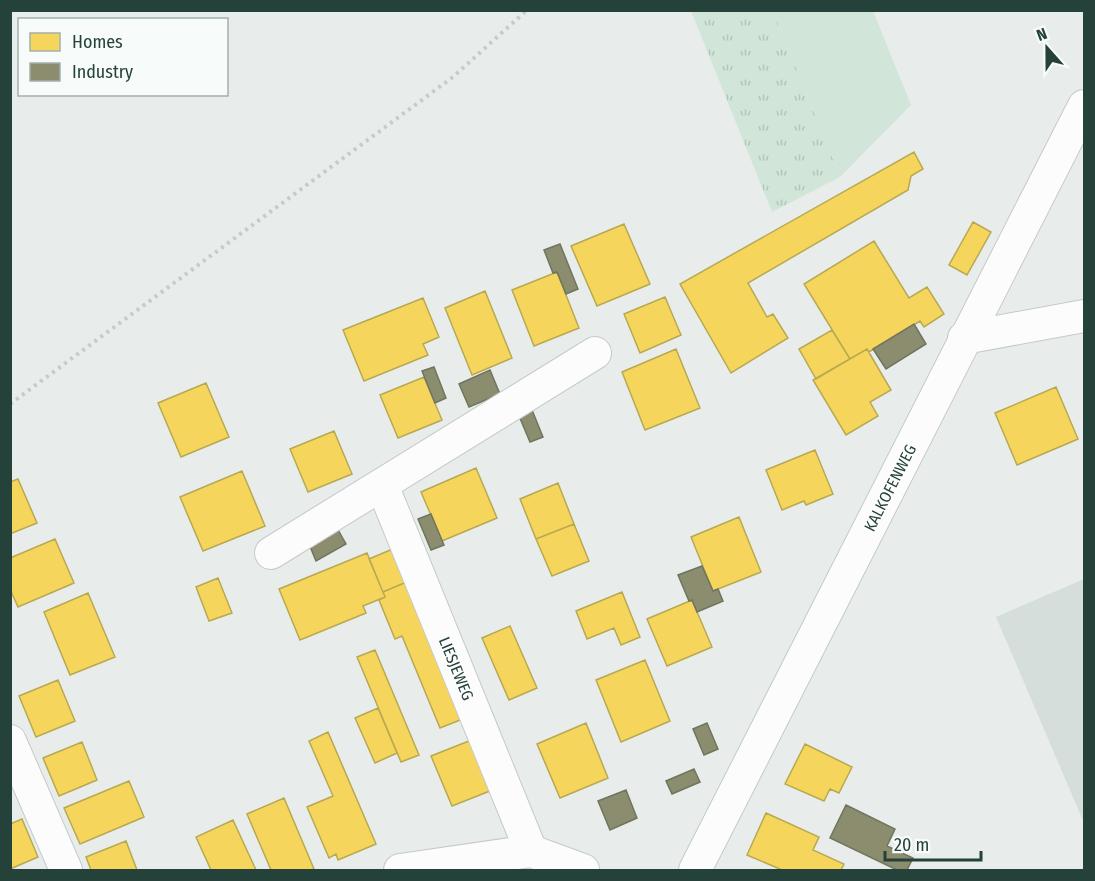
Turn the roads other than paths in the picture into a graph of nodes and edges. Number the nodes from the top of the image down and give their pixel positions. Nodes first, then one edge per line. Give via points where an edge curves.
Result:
1 (1084, 106) edge
2 (1084, 316) edge
3 (964, 338) junction
4 (595, 353) dead end
5 (382, 485) junction
6 (272, 553) dead end
7 (10, 741) edge
8 (531, 851) junction
9 (66, 870) edge
10 (399, 870) edge
11 (583, 870) edge
12 (695, 870) edge

1 - 3 street, KALKOFENWEG
2 - 3 street
3 - 12 street, KALKOFENWEG
4 - 5 street
5 - 6 street
5 - 8 street, LIESJEWEG
7 - 9 street
8 - 10 street
8 - 11 street

